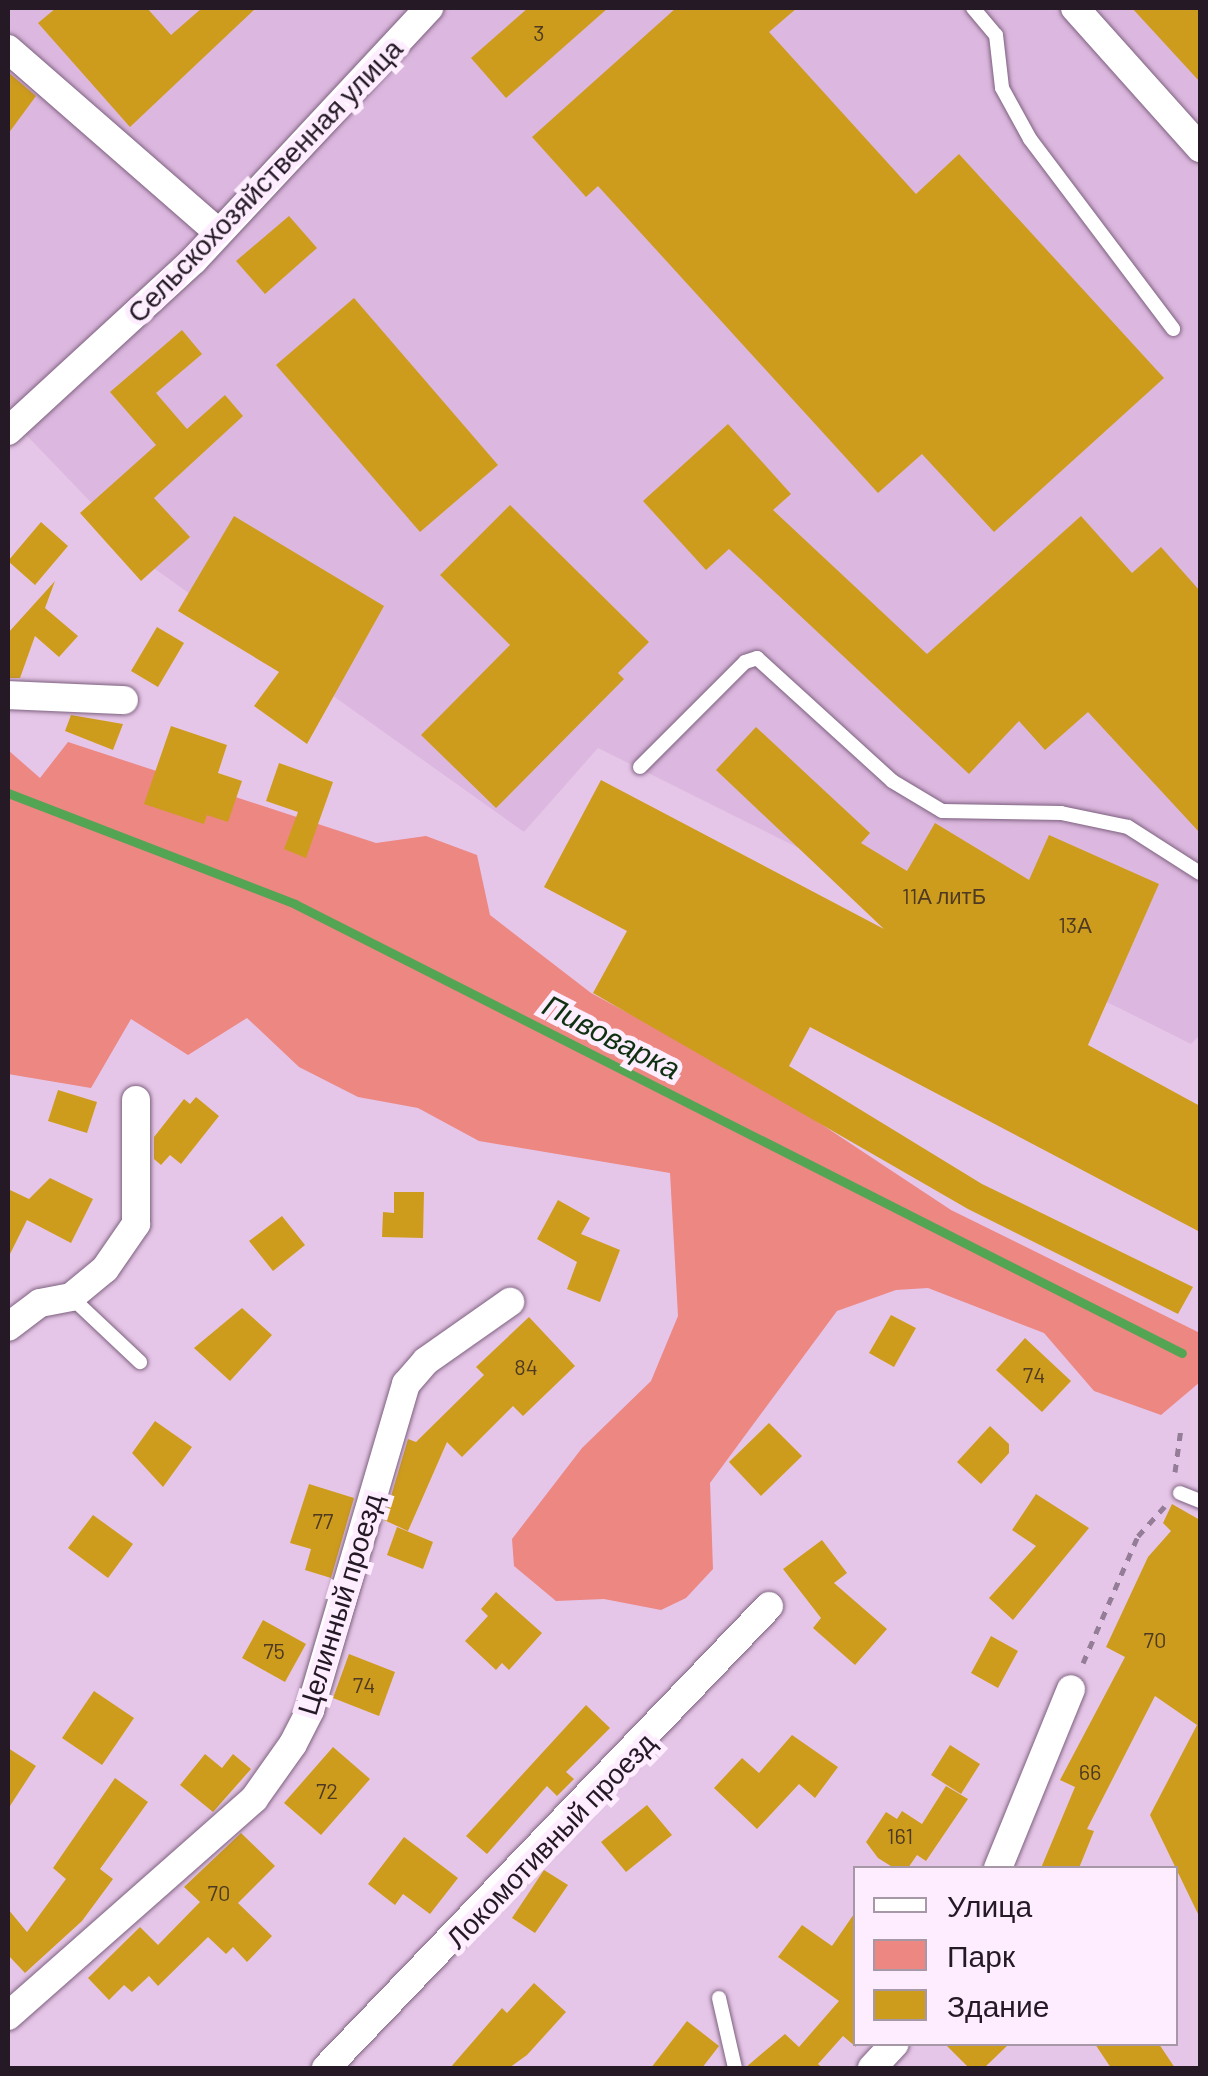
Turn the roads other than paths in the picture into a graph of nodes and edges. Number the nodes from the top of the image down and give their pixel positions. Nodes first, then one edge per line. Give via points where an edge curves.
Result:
1 (430, 8) edge
2 (973, 8) edge
3 (1075, 8) edge
4 (8, 49) edge
5 (1200, 148) edge
6 (218, 232) junction
7 (1173, 328) dead end
8 (8, 431) edge
9 (8, 694) edge
10 (124, 700) dead end
11 (640, 767) dead end
12 (1200, 873) edge
13 (136, 1100) dead end
14 (71, 1297) junction
15 (510, 1302) dead end
16 (8, 1326) edge
17 (140, 1362) dead end
18 (1180, 1493) road end
19 (1200, 1501) edge
20 (769, 1606) dead end
21 (1072, 1688) road end
22 (999, 1866) edge
23 (719, 1998) dead end
24 (8, 2016) edge
25 (892, 2046) edge
26 (326, 2068) edge
27 (735, 2068) edge
28 (872, 2068) edge

1 - 6 street, Сельскохозяйственная улица
2 - 7 lane via 996,35 1002,88 1030,139
3 - 5 street
4 - 6 street
6 - 8 street, Сельскохозяйственная улица
9 - 10 street
11 - 12 lane via 745,662 757,658 892,781 942,811 1061,813 1128,827
13 - 14 street via 136,1224 106,1268
14 - 16 street via 40,1303
14 - 17 lane
15 - 24 street, Целинный проезд via 426,1360 406,1384 310,1710 293,1744 254,1799
18 - 19 lane
20 - 26 street, Локомотивный проезд
21 - 22 street
23 - 27 lane
25 - 28 street

